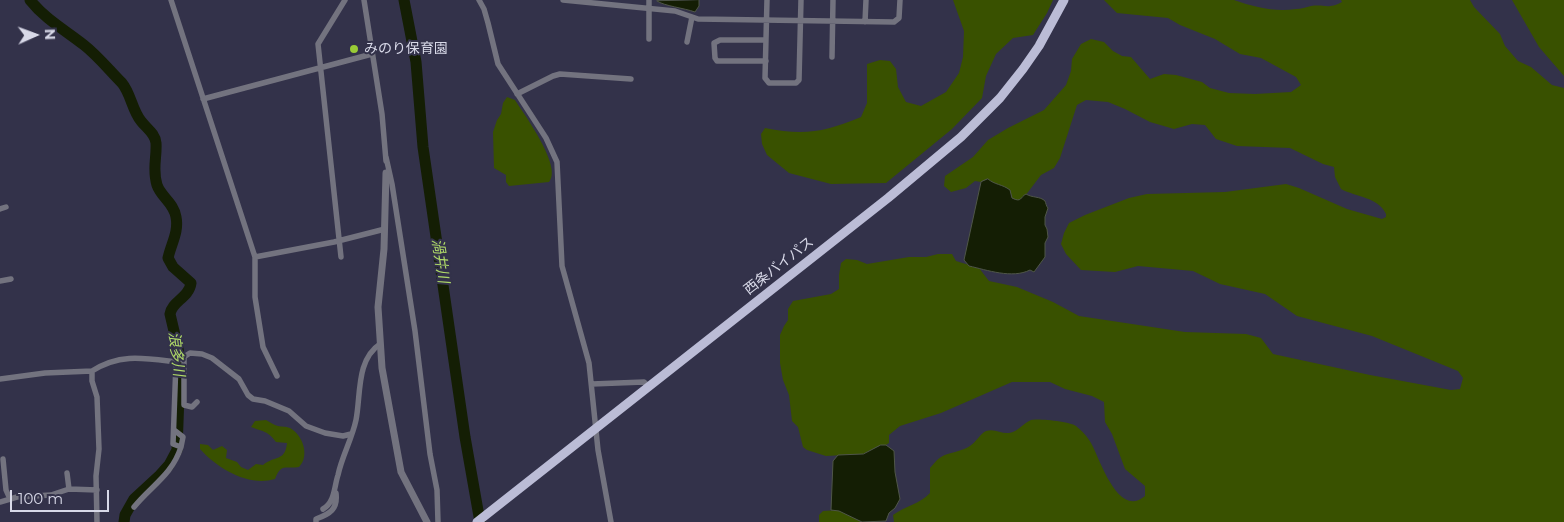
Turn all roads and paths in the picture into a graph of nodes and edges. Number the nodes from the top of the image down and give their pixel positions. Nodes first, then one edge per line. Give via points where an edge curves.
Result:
1 (171, 0) edge
2 (345, 0) edge
3 (364, 0) edge
4 (479, 0) edge
5 (563, 0) edge
6 (649, 0) edge
7 (767, 0) edge
8 (801, 0) edge
9 (833, 0) edge
10 (866, 0) edge
11 (900, 0) edge
12 (1064, 0) edge
13 (602, 2) edge
14 (650, 9) junction
15 (692, 17) junction
16 (767, 20) junction
17 (800, 20) junction
18 (832, 21) junction
19 (865, 22) junction
20 (649, 39) dead end
21 (766, 40) junction
22 (687, 42) dead end
23 (372, 54) junction
24 (832, 57) dead end
25 (766, 61) junction
26 (321, 67) junction
27 (631, 78) dead end
28 (517, 94) junction
29 (203, 99) junction
30 (386, 157) junction
31 (386, 173) joint
32 (385, 230) junction
33 (340, 239) junction
34 (255, 257) junction
35 (341, 257) dead end
36 (11, 279) dead end
37 (0, 281) edge
38 (380, 344) junction
39 (180, 360) junction
40 (92, 371) junction
41 (277, 376) dead end
42 (0, 379) edge
43 (592, 384) junction
44 (649, 388) junction
45 (197, 402) dead end
46 (596, 430) junction
47 (351, 434) junction
48 (4, 459) dead end
49 (67, 473) dead end
50 (68, 489) junction
51 (96, 490) junction
52 (335, 490) junction
53 (10, 499) junction
54 (0, 502) edge
55 (134, 507) dead end
56 (323, 509) dead end
57 (97, 522) edge
58 (316, 522) edge
59 (427, 522) edge
60 (438, 522) edge
61 (477, 522) edge
62 (612, 522) edge

1 - 29 street
2 - 26 street via 318,44
3 - 23 street
4 - 28 street via 498,64
5 - 13 street
6 - 14 street
7 - 16 street
8 - 17 street
9 - 18 street
10 - 19 street
11 - 19 street via 898,20
12 - 44 highway, 西条バイパス via 1023,69 1000,98 961,137
13 - 14 street
14 - 15 street
14 - 20 street
15 - 16 street
15 - 22 street
16 - 17 street
16 - 21 street
17 - 18 street
17 - 25 street via 798,82 767,82
18 - 19 street
18 - 24 street
21 - 25 street
21 - 25 street via 720,40 714,43 718,61
23 - 26 street
23 - 30 street
26 - 29 street
26 - 33 street
27 - 28 street via 560,74
28 - 43 street via 546,138 557,162 562,266 588,358
29 - 34 street
30 - 31 street
30 - 60 street via 415,331 437,490
31 - 32 street
32 - 33 street
32 - 38 street via 378,307
33 - 34 street
33 - 35 street
34 - 41 street via 255,297 263,347
36 - 37 street
38 - 47 street via 372,351 365,367
38 - 59 street via 401,472
39 - 40 street via 120,359
39 - 45 street via 184,405 192,407
39 - 47 street via 194,353 212,358 239,380 252,399 270,402 289,411 306,426 325,433
39 - 55 street via 177,432 173,444 179,446 176,462
40 - 42 street
40 - 51 street via 99,449
43 - 44 street via 644,382
43 - 46 street
44 - 46 highway, 西条バイパス
46 - 61 highway, 西条バイパス
46 - 62 street
47 - 52 street
48 - 53 street via 6,490
49 - 50 street
50 - 51 street
50 - 53 street via 51,495
51 - 57 street
52 - 56 street via 330,504
52 - 58 street via 336,505
53 - 54 street

